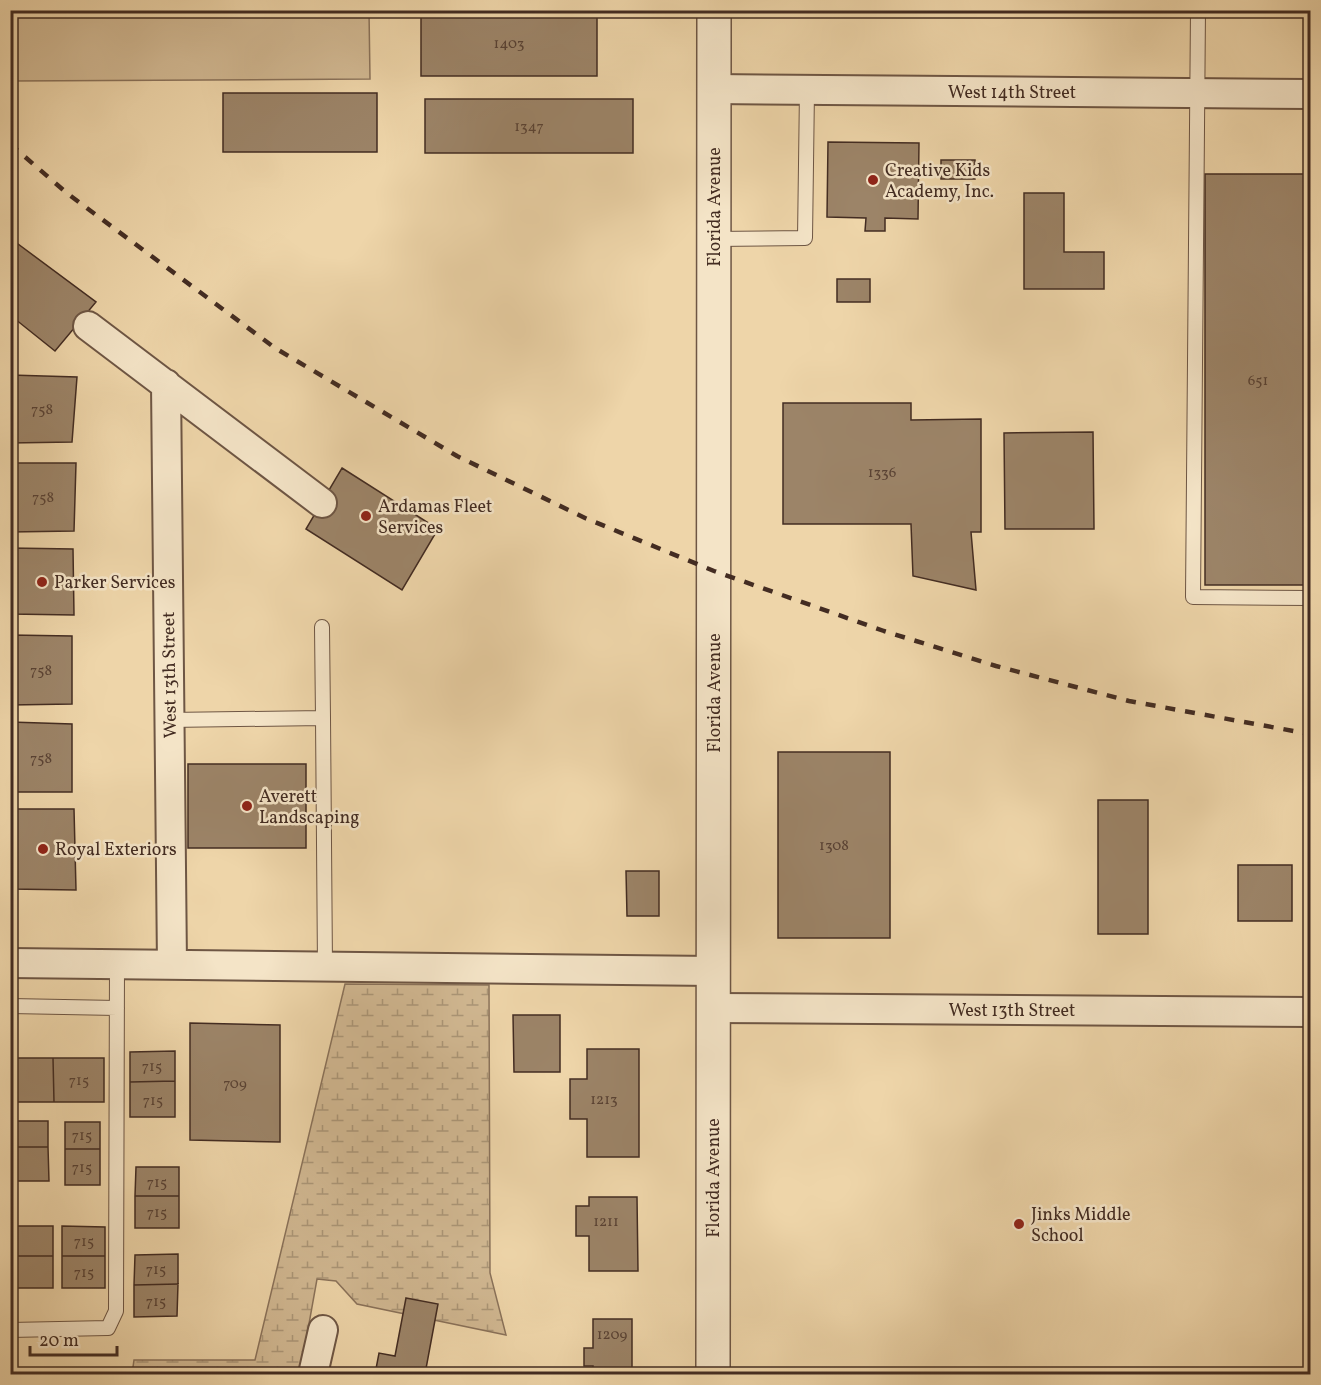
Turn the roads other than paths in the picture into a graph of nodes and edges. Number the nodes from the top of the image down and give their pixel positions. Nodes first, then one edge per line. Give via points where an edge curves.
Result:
1 (714, 10) edge
2 (1198, 10) edge
3 (714, 89) junction
4 (807, 90) junction
5 (1195, 93) junction
6 (1311, 94) edge
7 (714, 239) junction
8 (88, 326) dead end
9 (166, 384) junction
10 (322, 502) dead end
11 (1311, 598) edge
12 (322, 627) dead end
13 (323, 718) junction
14 (169, 720) junction
15 (10, 963) edge
16 (117, 964) junction
17 (172, 965) junction
18 (325, 967) junction
19 (713, 971) junction
20 (10, 1006) edge
21 (117, 1008) junction
22 (713, 1008) junction
23 (1311, 1012) edge
24 (10, 1330) edge
25 (323, 1330) dead end
26 (313, 1374) edge
27 (713, 1374) edge

1 - 3 street, Florida Avenue
2 - 5 lane
3 - 4 street, West 14th Street
3 - 7 street, Florida Avenue
4 - 5 street, West 14th Street
4 - 7 lane via 805,238
5 - 6 street, West 14th Street
5 - 11 lane via 1193,597
7 - 19 street, Florida Avenue
8 - 9 street
9 - 10 street
9 - 14 street, West 13th Street
12 - 13 lane
13 - 14 lane
13 - 18 lane
14 - 17 street, West 13th Street
15 - 16 street
16 - 17 street
16 - 21 lane
17 - 18 street
18 - 19 street
19 - 22 street, Florida Avenue
20 - 21 lane
21 - 24 lane via 116,1311 108,1328
22 - 23 street, West 13th Street
22 - 27 street, Florida Avenue
25 - 26 street

